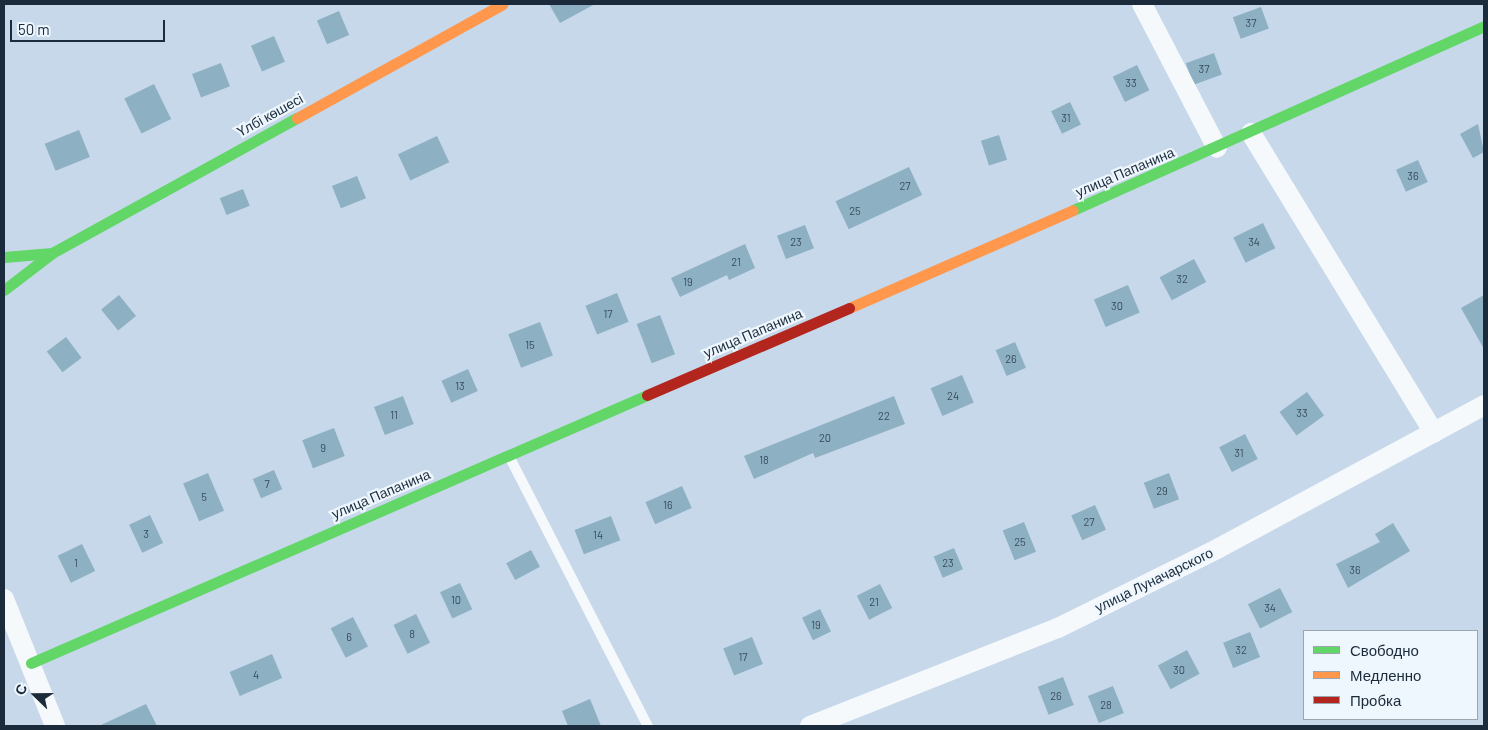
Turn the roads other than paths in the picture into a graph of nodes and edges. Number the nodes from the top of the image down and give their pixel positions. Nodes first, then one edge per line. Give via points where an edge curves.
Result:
1 (503, 4) edge
2 (1142, 4) edge
3 (1484, 26) edge
4 (1251, 133) junction
5 (1217, 148) junction
6 (52, 253) junction
7 (4, 257) edge
8 (4, 290) edge
9 (1484, 405) edge
10 (1434, 433) junction
11 (509, 455) junction
12 (4, 599) edge
13 (31, 663) junction
14 (55, 726) edge
15 (648, 726) edge
16 (810, 726) edge

1 - 6 street, Үлбі көшесі
2 - 5 street
3 - 4 street, улица Папанина
4 - 5 street, улица Папанина
4 - 10 street
5 - 11 street, улица Папанина
6 - 7 street
6 - 8 street, Үлбі көшесі
9 - 10 street, улица Луначарского
10 - 16 street, улица Луначарского via 1058,628
11 - 13 street, улица Папанина
11 - 15 lane
12 - 13 street
13 - 14 street

